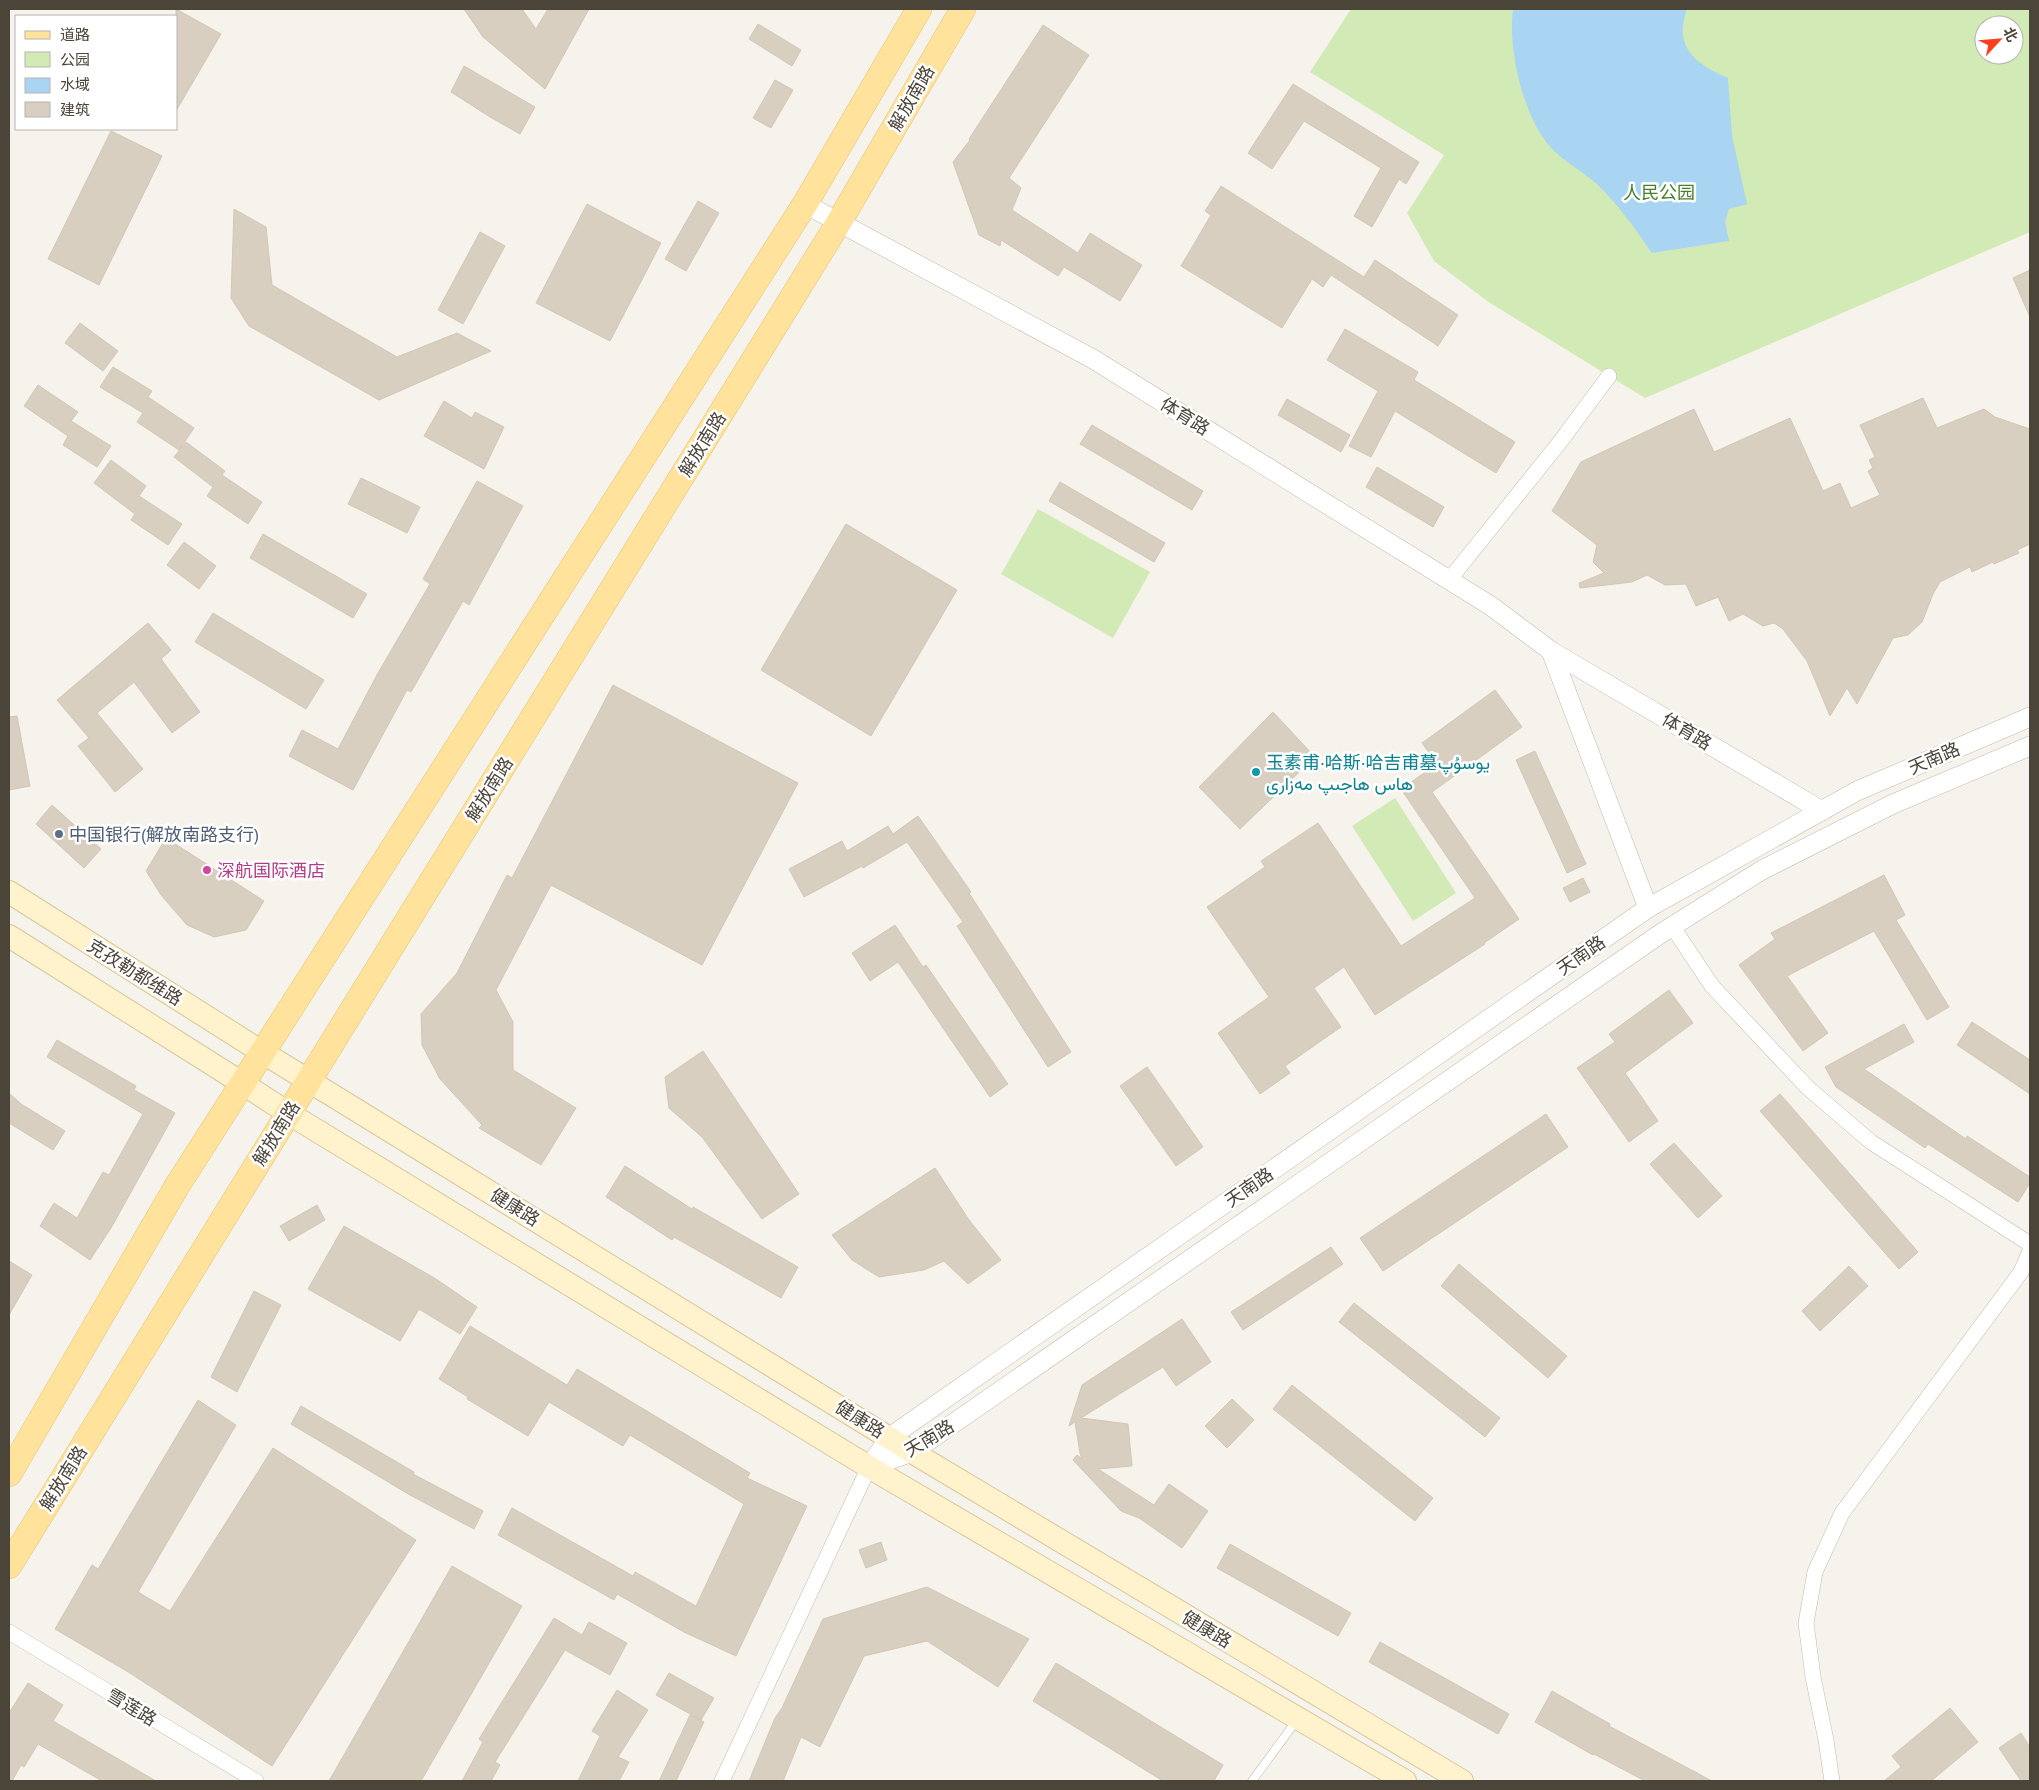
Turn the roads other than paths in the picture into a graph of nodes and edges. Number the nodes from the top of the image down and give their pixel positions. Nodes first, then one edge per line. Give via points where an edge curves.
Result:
1 (919, 9) edge
2 (964, 9) edge
3 (805, 204) junction
4 (839, 222) junction
5 (1609, 376) dead end
6 (1449, 580) junction
7 (1552, 651) junction
8 (2030, 717) edge
9 (2030, 746) edge
10 (1822, 811) junction
11 (9, 892) edge
12 (1648, 908) junction
13 (1672, 926) junction
14 (9, 936) edge
15 (262, 1052) junction
16 (309, 1080) junction
17 (242, 1082) junction
18 (288, 1113) junction
19 (2030, 1244) edge
20 (2030, 1251) edge
21 (890, 1437) junction
22 (912, 1452) junction
23 (869, 1467) junction
24 (9, 1474) edge
25 (9, 1566) edge
26 (9, 1632) edge
27 (1298, 1718) junction
28 (256, 1781) edge
29 (722, 1781) edge
30 (1252, 1781) edge
31 (1405, 1781) edge
32 (1462, 1781) edge
33 (1832, 1781) edge

1 - 3 main road
2 - 4 main road, 解放南路
3 - 4 street, 体育路
3 - 15 main road
4 - 6 street, 体育路 via 1093,359
4 - 16 main road, 解放南路
5 - 6 street
6 - 7 street, 体育路
7 - 10 street, 体育路
7 - 12 street
8 - 10 street, 天南路 via 1857,791
9 - 13 street, 天南路 via 1893,804 1779,861
10 - 12 street, 天南路
11 - 15 main road, 克孜勒都维路
12 - 21 street, 天南路
13 - 19 street via 1712,986 1808,1088 1871,1142
13 - 22 street, 天南路
14 - 17 main road, 克孜勒都维路
15 - 16 main road, 健康路
15 - 17 main road
16 - 18 main road, 解放南路
16 - 21 main road, 健康路
17 - 18 main road, 健康路
17 - 24 main road via 176,1186
18 - 23 main road, 健康路
18 - 25 main road, 解放南路
20 - 33 street via 2021,1272 1842,1514 1815,1572 1806,1623
21 - 22 main road, 健康路
21 - 23 street, 天南路
22 - 23 street, 天南路
22 - 32 main road, 健康路
23 - 27 main road, 健康路
23 - 29 street
26 - 28 street, 雪莲路
27 - 30 lane
27 - 31 main road, 健康路

